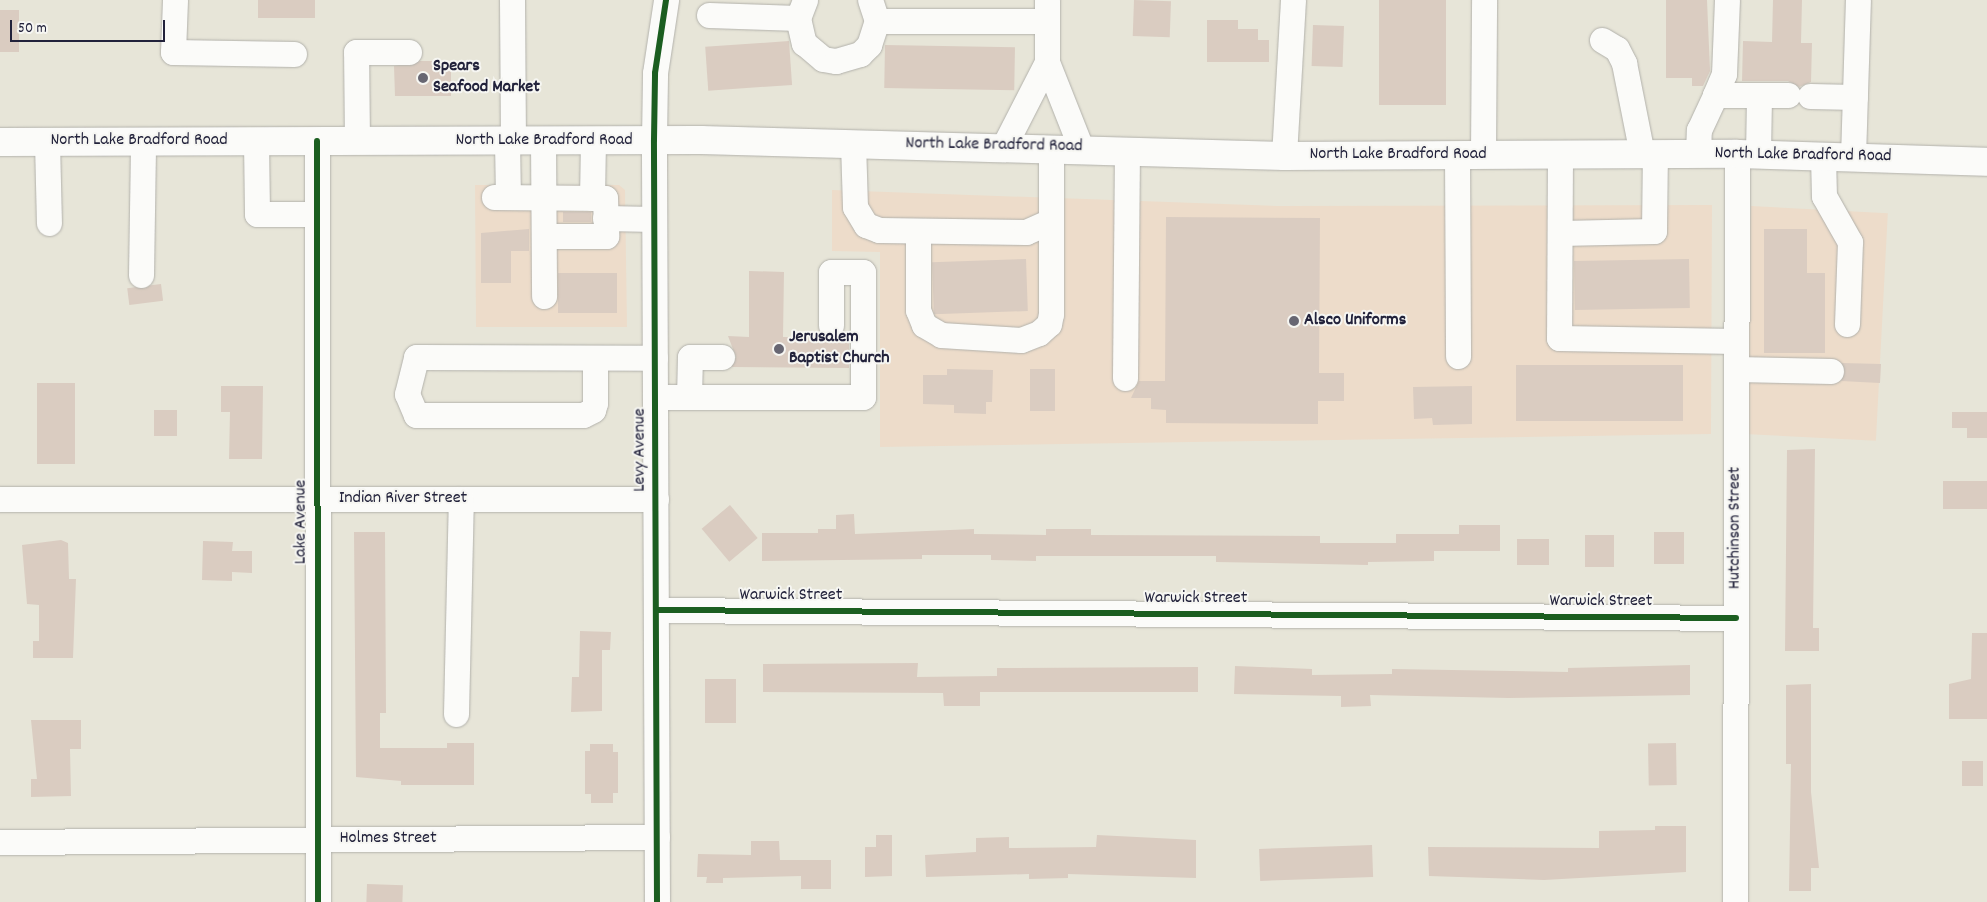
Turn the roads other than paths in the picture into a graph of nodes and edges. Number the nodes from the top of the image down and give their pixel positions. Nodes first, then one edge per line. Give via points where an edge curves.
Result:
1 (175, 0) edge
2 (512, 0) edge
3 (666, 0) edge
4 (1293, 0) edge
5 (1484, 0) edge
6 (1727, 0) edge
7 (1858, 0) edge
8 (802, 9) edge
9 (873, 10) edge
10 (1047, 11) edge
11 (709, 16) dead end
12 (1602, 40) dead end
13 (409, 52) dead end
14 (294, 54) dead end
15 (1048, 62) junction
16 (1715, 95) junction
17 (1759, 95) junction
18 (1855, 97) junction
19 (593, 140) junction
20 (654, 140) junction
21 (143, 141) junction
22 (256, 141) junction
23 (317, 141) junction
24 (357, 141) junction
25 (510, 141) junction
26 (543, 141) junction
27 (0, 142) edge
28 (47, 142) junction
29 (853, 143) junction
30 (1004, 146) junction
31 (1051, 148) junction
32 (1081, 148) junction
33 (1127, 150) junction
34 (1560, 154) junction
35 (1649, 154) junction
36 (1698, 154) junction
37 (1748, 154) junction
38 (1470, 155) junction
39 (1284, 156) junction
40 (1823, 156) junction
41 (1853, 157) junction
42 (1987, 162) edge
43 (543, 198) junction
44 (599, 208) junction
45 (317, 214) junction
46 (654, 219) junction
47 (1051, 221) junction
48 (49, 223) dead end
49 (918, 231) junction
50 (1560, 233) junction
51 (544, 236) junction
52 (142, 275) dead end
53 (544, 296) dead end
54 (1848, 324) dead end
55 (831, 325) dead end
56 (1736, 341) junction
57 (1458, 356) dead end
58 (722, 357) dead end
59 (595, 358) junction
60 (655, 358) junction
61 (1736, 369) junction
62 (1831, 371) dead end
63 (1125, 378) dead end
64 (656, 397) junction
65 (689, 397) junction
66 (317, 499) junction
67 (461, 499) junction
68 (656, 499) junction
69 (0, 500) edge
70 (656, 610) junction
71 (1736, 618) junction
72 (456, 714) dead end
73 (657, 837) junction
74 (318, 839) junction
75 (0, 842) edge
76 (318, 902) edge
77 (657, 902) edge
78 (1735, 902) edge

1 - 14 street via 174,52
2 - 25 street
3 - 20 street, Levy Avenue via 655,73
4 - 39 street
5 - 38 street
6 - 16 street via 1724,74
7 - 18 street
8 - 9 street via 804,43 824,59 836,61 860,54 875,33
8 - 11 street
9 - 10 street
10 - 15 street
12 - 35 street via 1617,49 1624,63
13 - 24 street via 356,52
15 - 30 street
15 - 32 street
16 - 17 street
16 - 36 street via 1699,130
17 - 18 street
17 - 37 street, Hutchinson Street
18 - 41 street
19 - 20 main road, North Lake Bradford Road
19 - 26 main road, North Lake Bradford Road
19 - 44 street
20 - 29 main road, North Lake Bradford Road
20 - 46 street, Levy Avenue
21 - 22 main road, North Lake Bradford Road
21 - 28 main road, North Lake Bradford Road
21 - 52 street
22 - 23 main road, North Lake Bradford Road
22 - 45 street via 257,214
23 - 24 main road, North Lake Bradford Road
23 - 45 street, Lake Avenue
24 - 25 main road, North Lake Bradford Road
25 - 26 main road, North Lake Bradford Road
25 - 43 street via 501,197
26 - 43 street
27 - 28 main road, North Lake Bradford Road
28 - 48 street
29 - 30 main road, North Lake Bradford Road
29 - 49 street via 855,207 866,225 878,230
30 - 31 main road, North Lake Bradford Road
31 - 32 main road, North Lake Bradford Road
31 - 47 street
32 - 33 main road, North Lake Bradford Road
33 - 39 main road, North Lake Bradford Road
33 - 63 street
34 - 35 main road, North Lake Bradford Road
34 - 38 main road, North Lake Bradford Road
34 - 50 street
35 - 36 main road, North Lake Bradford Road
35 - 50 street via 1654,231
36 - 37 main road, North Lake Bradford Road
37 - 40 main road, North Lake Bradford Road
37 - 56 street, Hutchinson Street
38 - 39 main road, North Lake Bradford Road
38 - 57 street
40 - 41 main road, North Lake Bradford Road
40 - 54 street via 1824,196 1850,242
41 - 42 main road, North Lake Bradford Road
43 - 44 street
43 - 51 street
44 - 46 street
44 - 51 street via 606,236
45 - 66 street, Lake Avenue
46 - 60 street, Levy Avenue
47 - 49 street via 1026,232
47 - 49 street via 1049,324 1021,340 942,336 924,325 918,310
50 - 56 street via 1560,338
51 - 53 street
55 - 65 street via 831,272 863,272 863,397
56 - 61 street, Hutchinson Street
58 - 65 street via 690,357
59 - 59 street via 595,402 593,410 583,415 416,415 408,394 416,357
59 - 60 street
60 - 64 street, Levy Avenue
61 - 62 street
61 - 71 street, Hutchinson Street
64 - 65 street
64 - 68 street, Levy Avenue
66 - 67 street, Indian River Street
66 - 69 street, Indian River Street
66 - 74 street, Lake Avenue
67 - 68 street, Indian River Street
67 - 72 street
68 - 70 street, Levy Avenue
70 - 71 street, Warwick Street
70 - 73 street, Levy Avenue
71 - 78 street, Hutchinson Street
73 - 74 street, Holmes Street
73 - 77 street, Levy Avenue
74 - 75 street, Holmes Street
74 - 76 street, Lake Avenue

